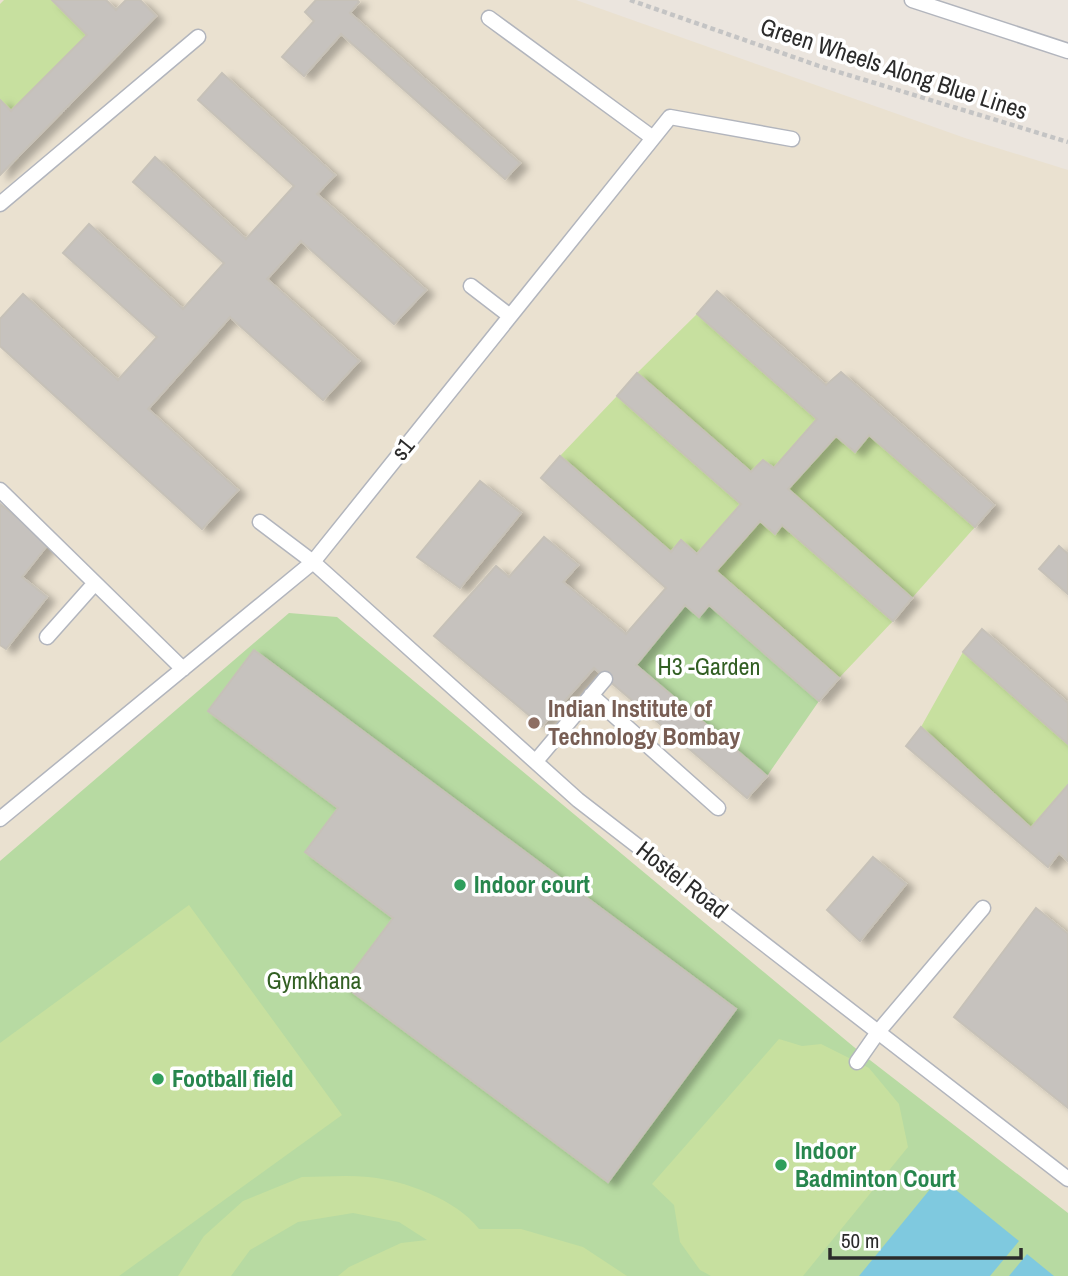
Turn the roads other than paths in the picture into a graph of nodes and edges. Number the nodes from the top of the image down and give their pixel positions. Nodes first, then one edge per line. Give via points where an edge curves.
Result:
1 (912, 0) edge
2 (489, 18) dead end
3 (198, 37) dead end
4 (1068, 51) edge
5 (653, 138) junction
6 (792, 139) dead end
7 (0, 204) edge
8 (471, 286) dead end
9 (510, 316) junction
10 (0, 490) edge
11 (260, 522) dead end
12 (313, 562) junction
13 (95, 583) junction
14 (47, 637) dead end
15 (183, 669) junction
16 (606, 679) dead end
17 (592, 695) junction
18 (536, 761) junction
19 (718, 808) dead end
20 (0, 819) edge
21 (983, 908) dead end
22 (878, 1032) junction
23 (857, 1062) dead end
24 (1068, 1179) edge

1 - 4 lane
2 - 5 lane
3 - 7 lane
5 - 6 lane, s1 via 670,117
5 - 9 lane, s1
8 - 9 lane
9 - 12 lane, s1
10 - 13 lane
11 - 12 lane, Hostel Road
12 - 15 lane, s1
12 - 18 lane, Hostel Road
13 - 14 lane
13 - 15 lane
15 - 20 lane, s1
16 - 17 lane
17 - 18 lane
17 - 19 lane
18 - 22 lane, Hostel Road via 578,800
21 - 22 lane
22 - 23 lane
22 - 24 lane, Hostel Road

